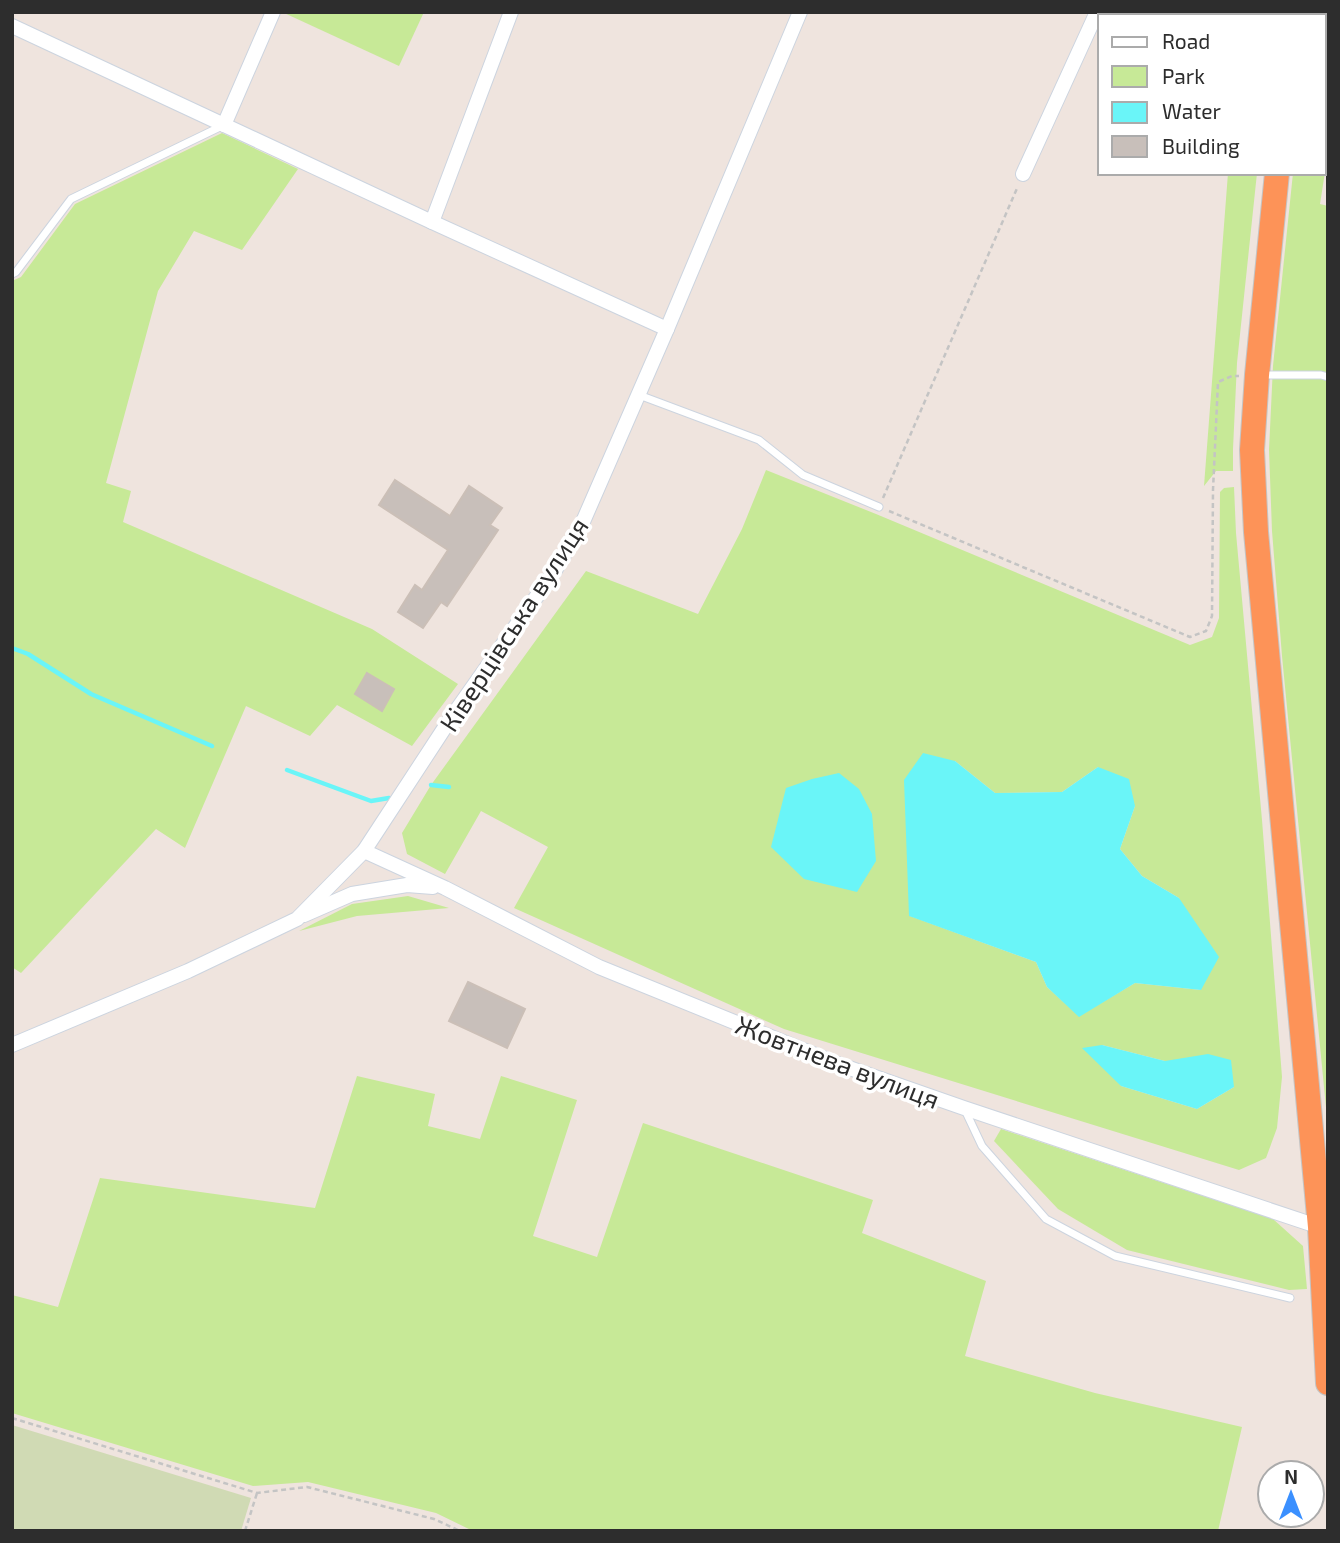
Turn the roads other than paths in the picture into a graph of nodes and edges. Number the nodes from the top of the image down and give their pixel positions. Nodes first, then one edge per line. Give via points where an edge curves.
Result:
1 (273, 12) edge
2 (511, 12) edge
3 (800, 12) edge
4 (1097, 12) edge
5 (12, 26) edge
6 (224, 125) junction
7 (1023, 174) road end
8 (1277, 175) edge
9 (432, 222) junction
10 (12, 274) edge
11 (667, 329) junction
12 (1256, 375) junction
13 (1328, 377) edge
14 (639, 395) junction
15 (879, 507) road end
16 (364, 851) junction
17 (445, 888) junction
18 (297, 919) junction
19 (12, 1045) edge
20 (964, 1108) junction
21 (1324, 1230) edge
22 (1290, 1298) dead end
23 (1328, 1383) edge

1 - 6 street
2 - 9 street
3 - 11 street, Ківерцівська вулиця
4 - 7 street
5 - 6 street
6 - 9 street
6 - 10 lane via 71,199
8 - 12 highway
9 - 11 street
11 - 14 street, Ківерцівська вулиця
12 - 13 lane
12 - 21 highway via 1252,450 1256,532
14 - 15 lane via 759,440 803,475
14 - 16 street, Ківерцівська вулиця via 582,524 554,572
16 - 17 street, Жовтнева вулиця
16 - 18 street, Ківерцівська вулиця
17 - 18 street via 407,885 352,894
17 - 20 street, Жовтнева вулиця via 598,967 835,1063
18 - 19 street, Ківерцівська вулиця
20 - 21 street, Жовтнева вулиця
20 - 22 lane via 982,1146 1046,1219 1115,1256
21 - 23 highway

